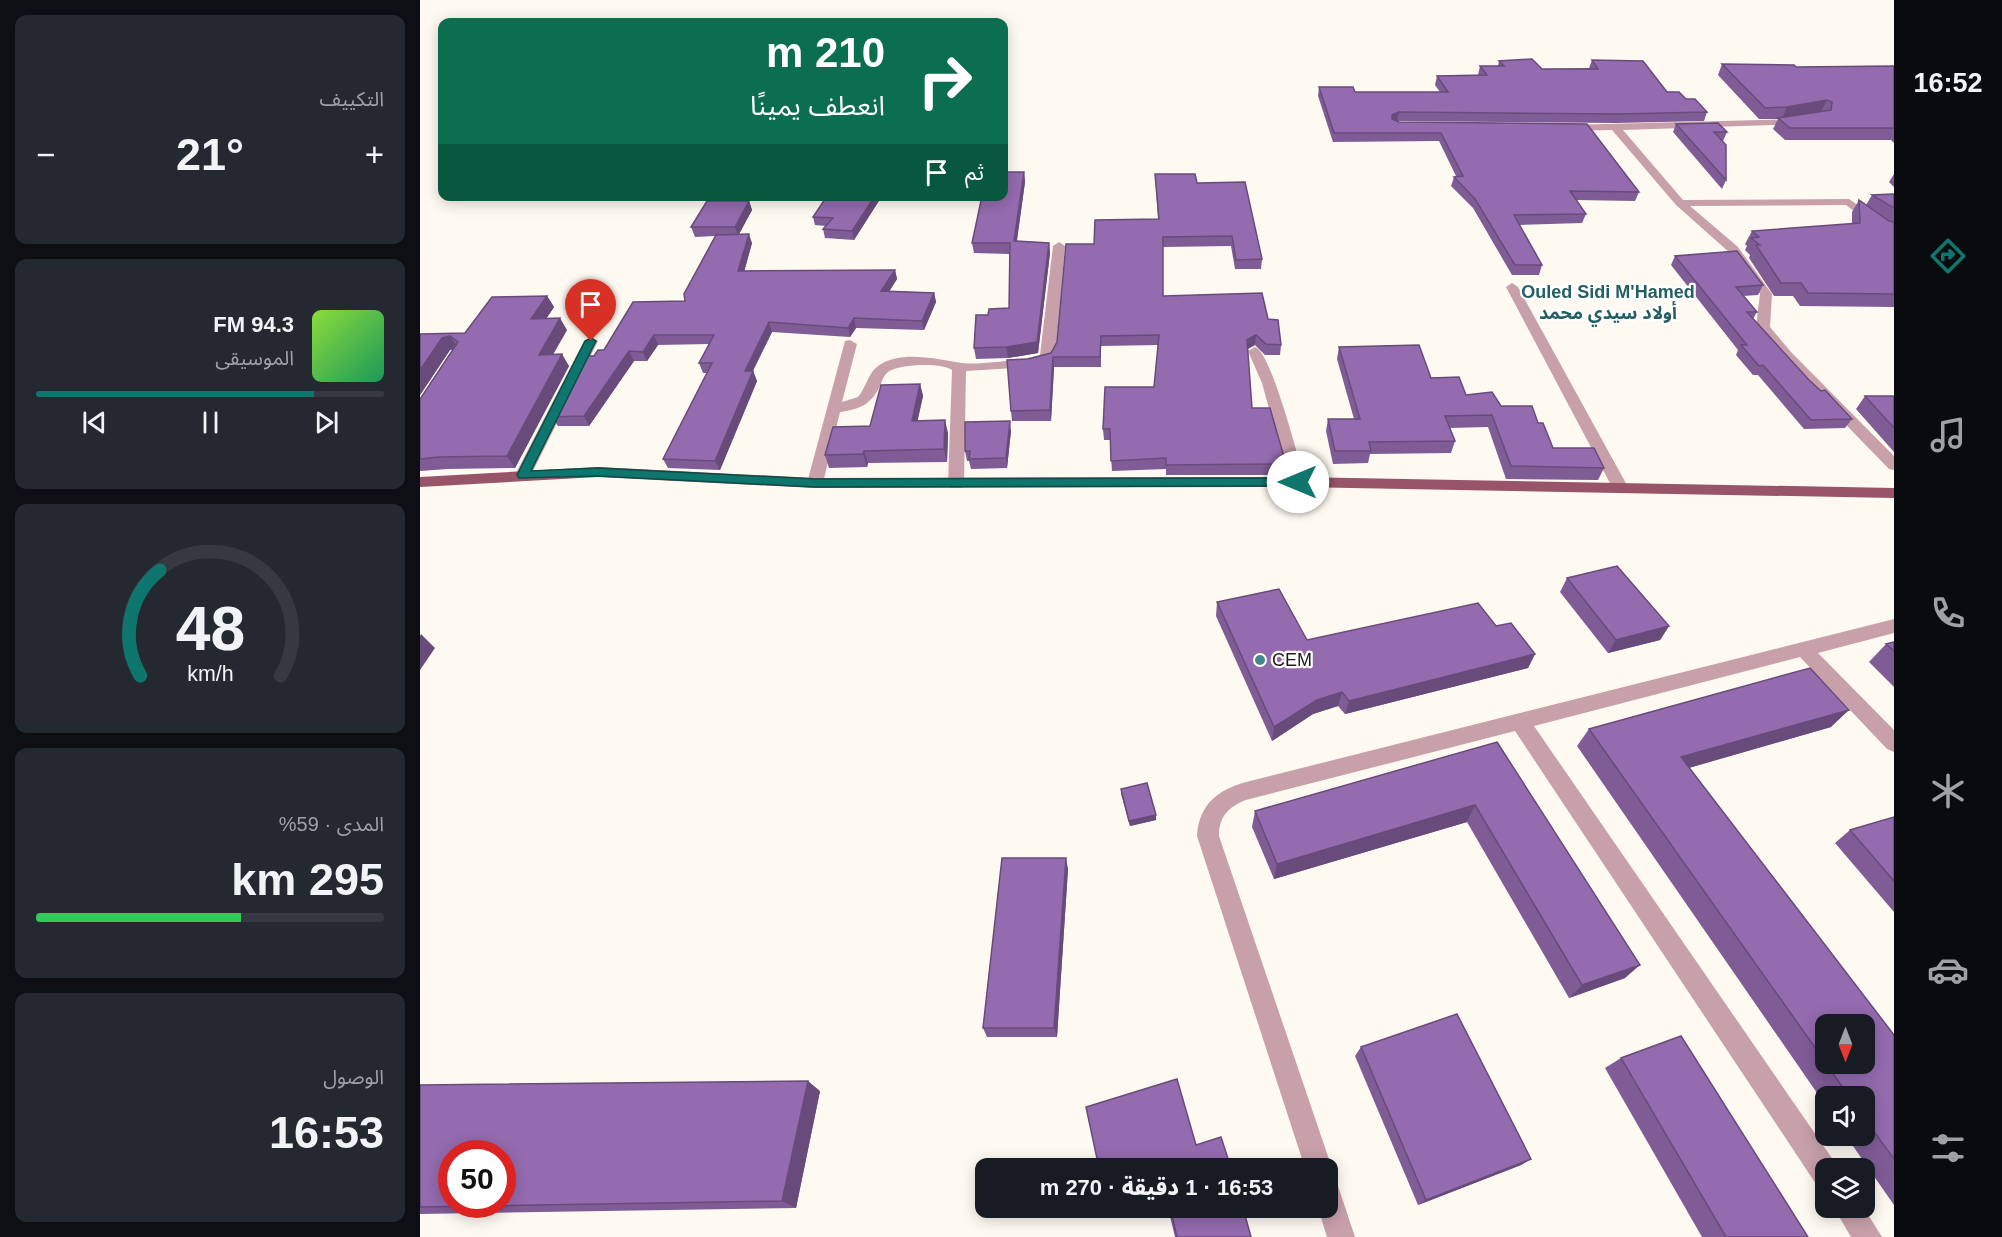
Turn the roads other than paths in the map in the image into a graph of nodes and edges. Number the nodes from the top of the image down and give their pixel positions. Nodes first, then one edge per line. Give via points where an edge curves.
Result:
1 (1814, 119) edge
2 (1558, 128) edge
3 (1616, 128) junction
4 (1680, 203) junction
5 (1894, 231) edge
6 (1059, 246) dead end
7 (1512, 287) dead end
8 (591, 341) dead end
9 (850, 344) dead end
10 (1255, 351) edge
11 (958, 367) junction
12 (834, 408) junction
13 (1894, 465) edge
14 (523, 475) junction
15 (420, 482) edge
16 (1298, 482) junction
17 (815, 483) junction
18 (956, 484) junction
19 (1620, 486) junction
20 (1894, 493) edge
21 (1894, 626) edge
22 (1802, 648) junction
23 (1519, 720) junction
24 (1894, 743) edge
25 (1315, 1158) edge
26 (1815, 1158) edge
27 (1335, 1218) edge
28 (1855, 1218) edge
29 (1341, 1237) edge
30 (1868, 1237) edge

1 - 3 street via 1782,124
2 - 3 street
3 - 4 street
4 - 5 street via 1849,202 1886,230
4 - 13 street via 1734,250 1766,294 1763,327
6 - 11 street via 1046,358 1029,363
7 - 19 street
8 - 14 street
9 - 12 street
10 - 16 street via 1269,383
11 - 12 street via 945,362 888,366 879,373 865,401
11 - 18 street
12 - 17 street
14 - 15 main road
14 - 17 main road via 598,472
16 - 18 main road
16 - 19 main road
17 - 18 main road
19 - 20 main road
21 - 22 street
22 - 23 street
22 - 24 street
23 - 25 street via 1238,793 1220,802 1210,818 1210,846
23 - 26 street
27 - 29 street
28 - 30 street

